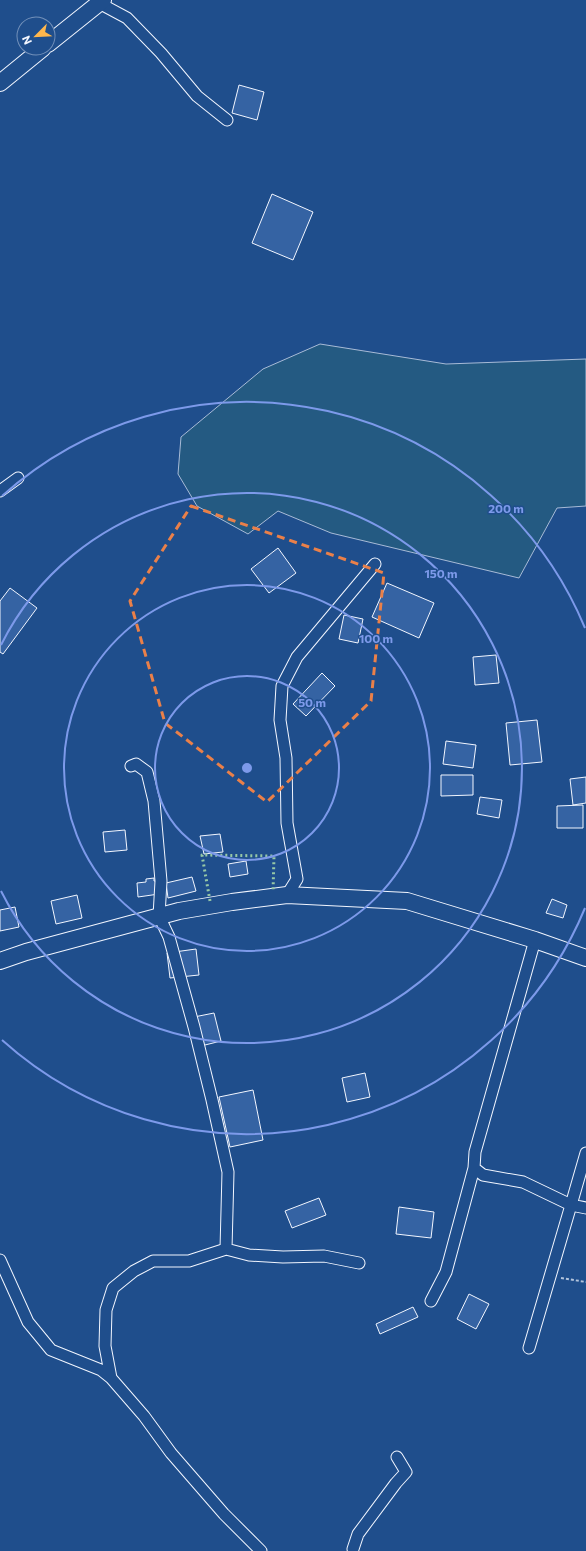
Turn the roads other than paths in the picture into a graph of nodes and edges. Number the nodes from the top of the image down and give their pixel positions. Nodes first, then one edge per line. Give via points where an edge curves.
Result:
1 (101, 2) edge
2 (56, 38) edge
3 (33, 56) edge
4 (0, 83) edge
5 (227, 120) dead end
6 (18, 478) dead end
7 (0, 491) edge
8 (375, 564) dead end
9 (131, 766) dead end
10 (287, 895) junction
11 (159, 916) junction
12 (535, 940) junction
13 (586, 958) edge
14 (0, 961) edge
15 (586, 1153) edge
16 (474, 1168) junction
17 (572, 1205) junction
18 (586, 1208) edge
19 (226, 1249) junction
20 (0, 1260) edge
21 (359, 1263) dead end
22 (431, 1301) dead end
23 (529, 1348) dead end
24 (111, 1378) junction
25 (397, 1457) dead end
26 (355, 1550) edge
27 (261, 1551) edge

1 - 2 street
1 - 5 street via 126,18 161,52 197,96
3 - 4 street
6 - 7 street
8 - 10 street via 296,657 282,686 280,720 286,758 286,823 297,879
9 - 11 street via 136,764 147,772 154,801 161,880
10 - 11 street
10 - 12 street via 407,901
11 - 14 street
11 - 19 street via 169,937 194,1027 228,1172
12 - 13 street
12 - 16 street via 475,1152
15 - 17 street
16 - 17 street via 483,1175 523,1182
16 - 22 street via 446,1272
17 - 18 street
17 - 23 street
19 - 21 street via 249,1255 324,1256
19 - 24 street via 189,1261 154,1262 134,1272 113,1288 106,1310 105,1346
20 - 24 street via 28,1322 51,1350 101,1370
24 - 27 street via 144,1416 171,1453 224,1514
25 - 26 street via 406,1472 358,1534

